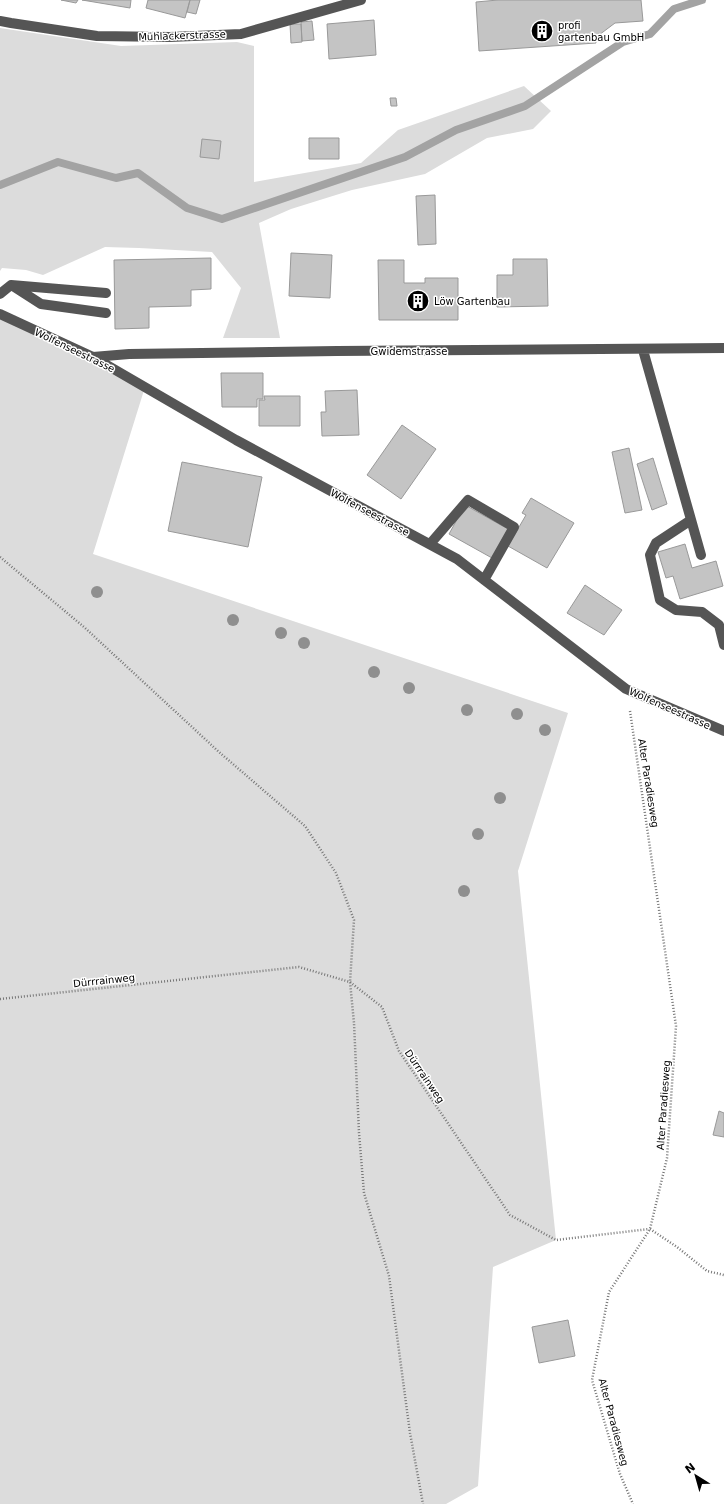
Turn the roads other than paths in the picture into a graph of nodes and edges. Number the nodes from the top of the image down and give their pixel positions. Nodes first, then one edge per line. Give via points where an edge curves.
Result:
1 (361, 0) edge
2 (0, 21) edge
3 (11, 285) junction
4 (106, 292) dead end
5 (0, 294) edge
6 (0, 314) edge
7 (106, 314) dead end
8 (724, 348) edge
9 (643, 350) junction
10 (93, 357) junction
11 (691, 520) junction
12 (430, 544) junction
13 (701, 556) dead end
14 (484, 580) junction
15 (724, 645) edge
16 (724, 731) edge

1 - 2 street, Mühlackerstrasse via 241,34 170,37 97,36
3 - 4 street
3 - 5 street
3 - 7 street via 40,304
6 - 10 street, Wolfenseestrasse
8 - 9 street, Gwidemstrasse
9 - 10 street, Gwidemstrasse via 129,354
9 - 11 street
10 - 12 street, Wolfenseestrasse via 236,440
11 - 13 street
11 - 15 street via 656,543 650,555 660,600 676,610 702,612 719,625
12 - 14 street, Wolfenseestrasse via 457,559
12 - 14 street via 468,500 514,527
14 - 16 street, Wolfenseestrasse via 626,689

